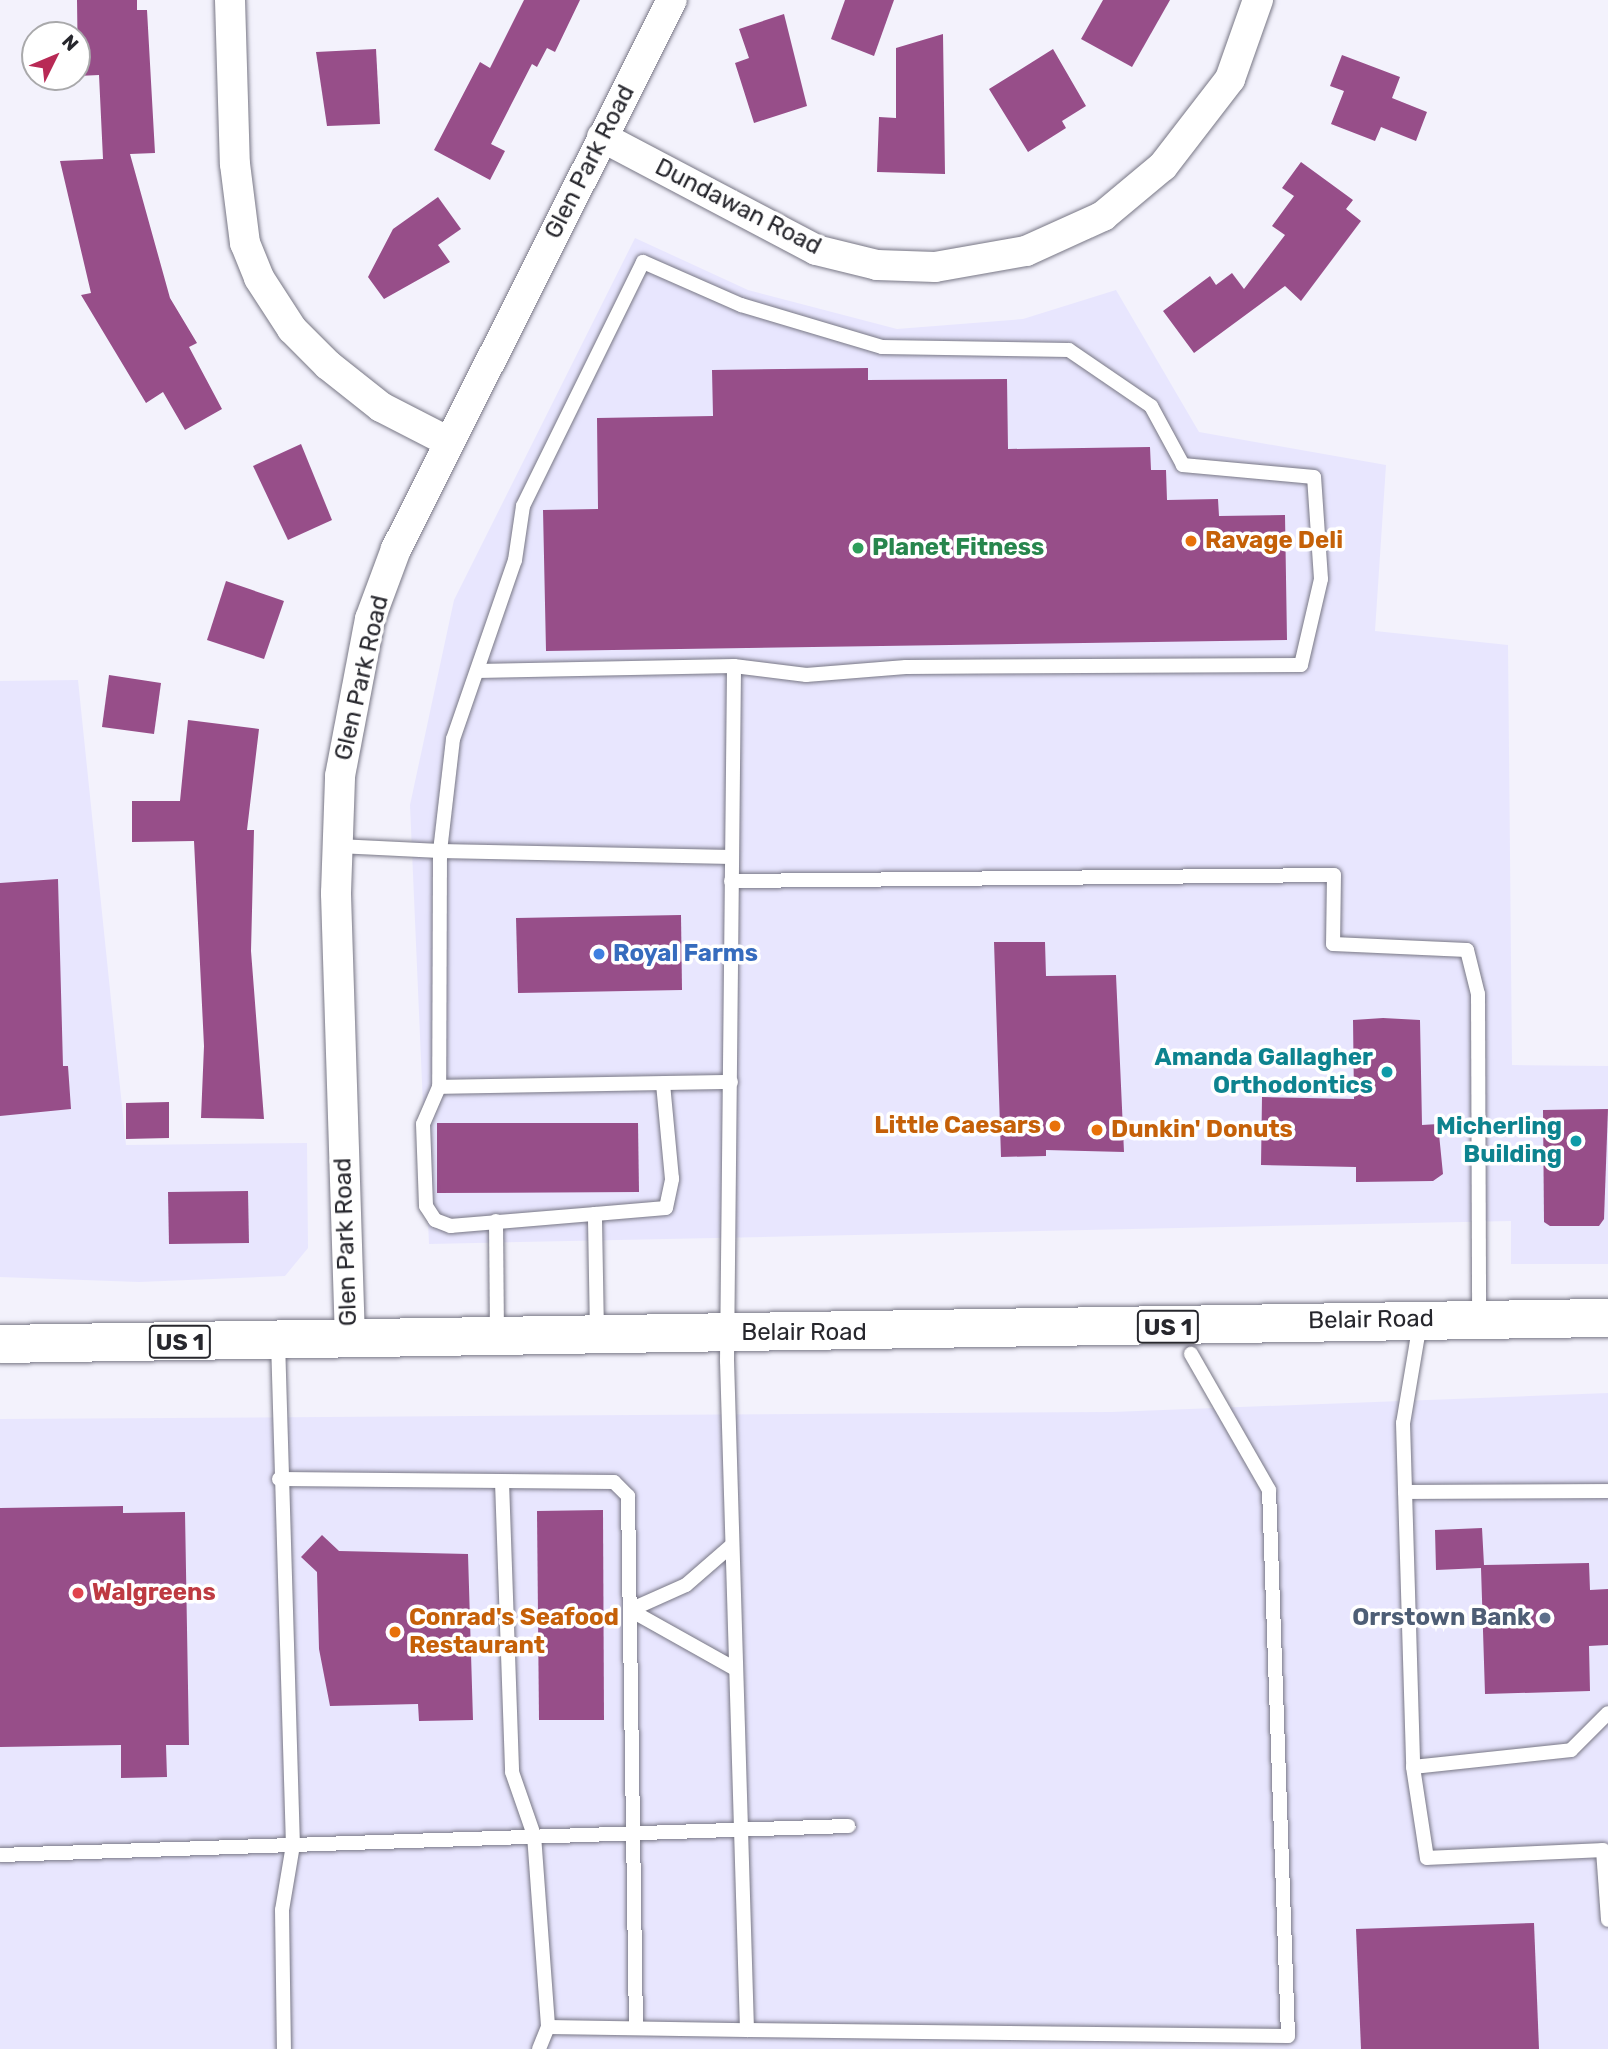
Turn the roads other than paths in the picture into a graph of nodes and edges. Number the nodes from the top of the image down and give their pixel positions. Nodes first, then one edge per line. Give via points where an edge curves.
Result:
1 (230, 0) edge
2 (672, 0) edge
3 (1258, 0) edge
4 (602, 136) junction
5 (449, 442) junction
6 (734, 666) junction
7 (477, 670) junction
8 (338, 846) junction
9 (440, 850) junction
10 (732, 858) junction
11 (731, 881) junction
12 (731, 1082) junction
13 (663, 1083) junction
14 (439, 1087) junction
15 (595, 1214) junction
16 (496, 1222) junction
17 (1608, 1318) edge
18 (1421, 1319) junction
19 (1479, 1319) junction
20 (728, 1334) junction
21 (597, 1336) junction
22 (497, 1337) junction
23 (278, 1340) junction
24 (350, 1340) junction
25 (3, 1347) edge
26 (1191, 1354) dead end
27 (279, 1479) junction
28 (502, 1482) junction
29 (1608, 1491) edge
30 (1405, 1492) junction
31 (732, 1545) junction
32 (630, 1609) junction
33 (735, 1670) junction
34 (1608, 1713) edge
35 (1413, 1768) junction
36 (849, 1826) dead end
37 (739, 1828) junction
38 (635, 1832) junction
39 (534, 1835) junction
40 (293, 1845) junction
41 (0, 1855) edge
42 (1608, 1920) edge
43 (548, 2027) junction
44 (636, 2028) junction
45 (747, 2030) junction
46 (284, 2049) edge
47 (539, 2049) edge

1 - 5 street via 235,164 245,243 259,278 292,329 328,366 381,407
2 - 4 street, Glen Park Road
3 - 4 street, Dundawan Road via 1230,79 1163,166 1103,216 1026,251 934,267 877,265 816,250
4 - 5 street, Glen Park Road
5 - 8 street, Glen Park Road via 370,619 340,776
6 - 7 lane
6 - 7 lane via 806,675 906,667 1301,664 1321,579 1314,477 1183,465 1151,406 1069,350 882,347 741,305 643,262 523,506 516,560
6 - 10 lane
7 - 9 lane via 453,739
8 - 9 lane
8 - 24 street, Glen Park Road
9 - 10 lane
9 - 14 lane
10 - 11 lane
11 - 12 lane
11 - 19 lane via 1335,875 1334,944 1467,950 1478,994
12 - 13 lane
12 - 20 lane
13 - 14 lane
13 - 15 lane via 672,1179 666,1208
14 - 16 lane via 423,1124 426,1206 435,1220 451,1226
15 - 16 lane
15 - 21 lane
16 - 22 lane
17 - 19 highway, Belair Road / US 1
18 - 19 highway, Belair Road / US 1
18 - 20 highway, Belair Road / US 1
18 - 30 lane via 1402,1423
20 - 21 highway, Belair Road / US 1
20 - 31 lane
21 - 22 highway, Belair Road / US 1
22 - 24 highway, Belair Road / US 1
23 - 24 highway, Belair Road / US 1
23 - 25 highway, Belair Road / US 1
23 - 27 lane
26 - 45 lane via 1269,1490 1288,2036
27 - 28 lane
27 - 40 lane
28 - 32 lane via 614,1482 628,1496
28 - 39 lane via 512,1772
29 - 30 lane
30 - 35 lane
31 - 32 lane via 686,1585
31 - 33 lane
32 - 33 lane
32 - 38 lane
33 - 37 lane
34 - 35 lane via 1571,1750
35 - 42 lane via 1427,1858 1603,1850
36 - 37 lane
37 - 38 lane
37 - 45 lane
38 - 39 lane
38 - 44 lane
39 - 40 lane
39 - 43 lane
40 - 41 lane
40 - 46 lane via 282,1910
43 - 44 lane
43 - 47 lane
44 - 45 lane

